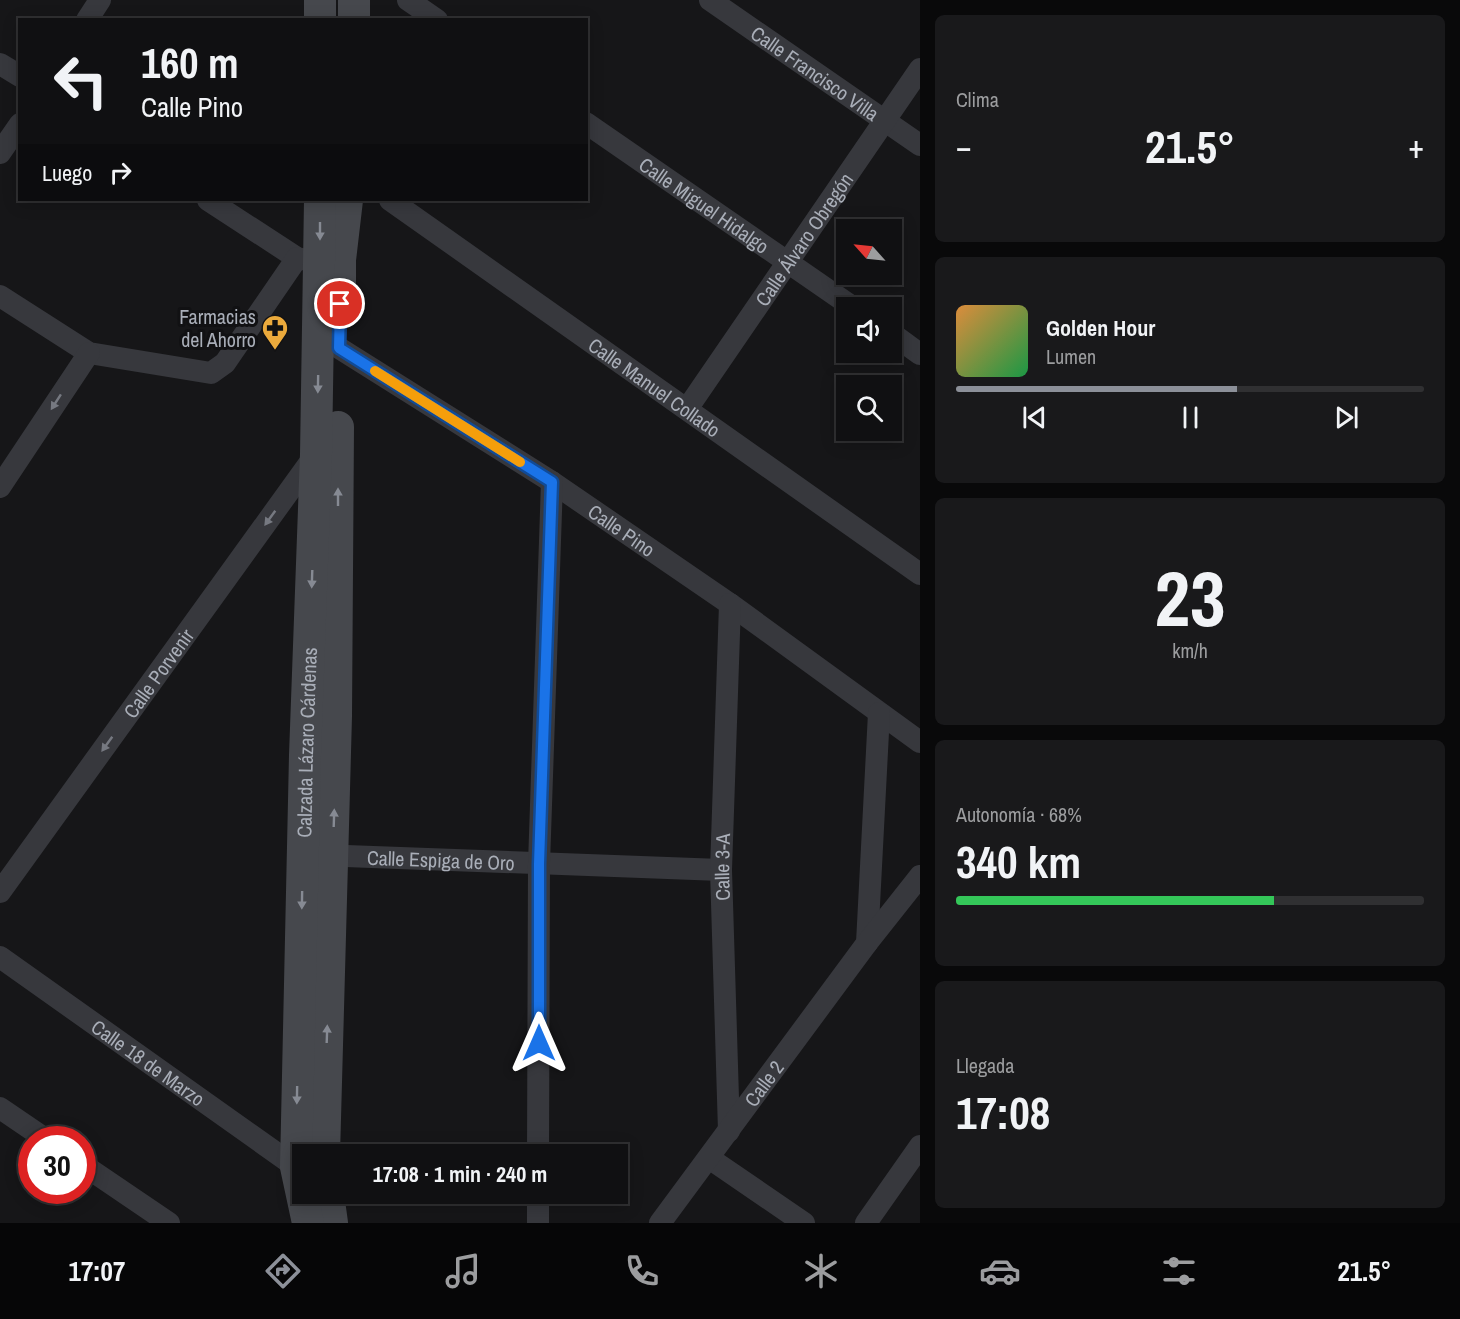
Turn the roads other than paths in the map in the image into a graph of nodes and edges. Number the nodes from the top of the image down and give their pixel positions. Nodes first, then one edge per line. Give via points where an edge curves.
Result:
1 (100, 0) edge
2 (320, 0) edge
3 (354, 0) edge
4 (710, 0) edge
5 (88, 18) edge
6 (320, 18) edge
7 (354, 18) edge
8 (0, 64) edge
9 (920, 69) edge
10 (18, 75) edge
11 (884, 121) junction
12 (588, 124) edge
13 (18, 127) edge
14 (920, 145) edge
15 (0, 153) edge
16 (210, 201) edge
17 (320, 201) edge
18 (347, 201) edge
19 (391, 201) edge
20 (319, 260) junction
21 (787, 261) junction
22 (0, 296) edge
23 (838, 297) edge
24 (329, 339) junction
25 (902, 341) edge
26 (88, 353) junction
27 (920, 354) edge
28 (687, 409) junction
29 (316, 454) junction
30 (552, 482) junction
31 (0, 487) edge
32 (920, 574) edge
33 (730, 604) junction
34 (879, 713) junction
35 (920, 742) edge
36 (318, 855) junction
37 (539, 864) junction
38 (721, 870) junction
39 (920, 876) edge
40 (0, 892) edge
41 (867, 943) junction
42 (0, 957) edge
43 (0, 1108) edge
44 (26, 1126) edge
45 (729, 1131) junction
46 (310, 1144) edge
47 (538, 1144) edge
48 (920, 1146) edge
49 (292, 1149) edge
50 (709, 1158) junction
51 (96, 1173) edge
52 (309, 1204) edge
53 (329, 1204) edge
54 (538, 1204) edge
55 (169, 1223) edge
56 (308, 1223) edge
57 (332, 1223) edge
58 (538, 1223) edge
59 (660, 1223) edge
60 (804, 1223) edge
61 (866, 1223) edge

1 - 5 street
2 - 6 street
3 - 7 street
4 - 11 street, Calle Francisco Villa
8 - 10 street
9 - 11 street, Calle Álvaro Obregón
11 - 14 street, Calle Francisco Villa
11 - 21 street, Calle Álvaro Obregón
12 - 21 street, Calle Miguel Hidalgo
13 - 15 street
16 - 20 street
17 -> 20 street
18 - 20 street
19 - 28 street, Calle Manuel Collado
20 - 24 street, Calzada Lázaro Cárdenas
20 - 26 street via 225,363 211,373
21 - 23 street, Calle Miguel Hidalgo
21 - 28 street, Calle Álvaro Obregón
22 - 26 street
24 -> 29 street, Calzada Lázaro Cárdenas
24 - 30 street, Calle Pino
36 -> 24 street, Calzada Lázaro Cárdenas via 336,716
25 - 27 street
26 -> 31 street
28 - 32 street, Calle Manuel Collado
29 -> 36 street, Calzada Lázaro Cárdenas
29 -> 40 street, Calle Porvenir
30 - 33 street, Calle Pino
30 - 37 street
33 - 34 street, Calle Pino
33 - 38 street, Calle 3-A
34 - 35 street, Calle Pino
34 - 41 street
36 - 37 street, Calle Espiga de Oro
36 - 46 street, Calzada Lázaro Cárdenas
37 - 38 street, Calle Espiga de Oro
37 - 47 street
38 - 45 street, Calle 3-A
39 - 41 street, Calle 2
41 - 45 street, Calle 2
42 - 49 street, Calle 18 de Marzo
43 - 44 street
45 - 50 street, Calle 2
48 - 61 street
50 - 59 street, Calle 2
50 - 60 street
51 - 55 street
52 - 56 street, Calzada Lázaro Cárdenas
53 - 57 street
54 - 58 street

